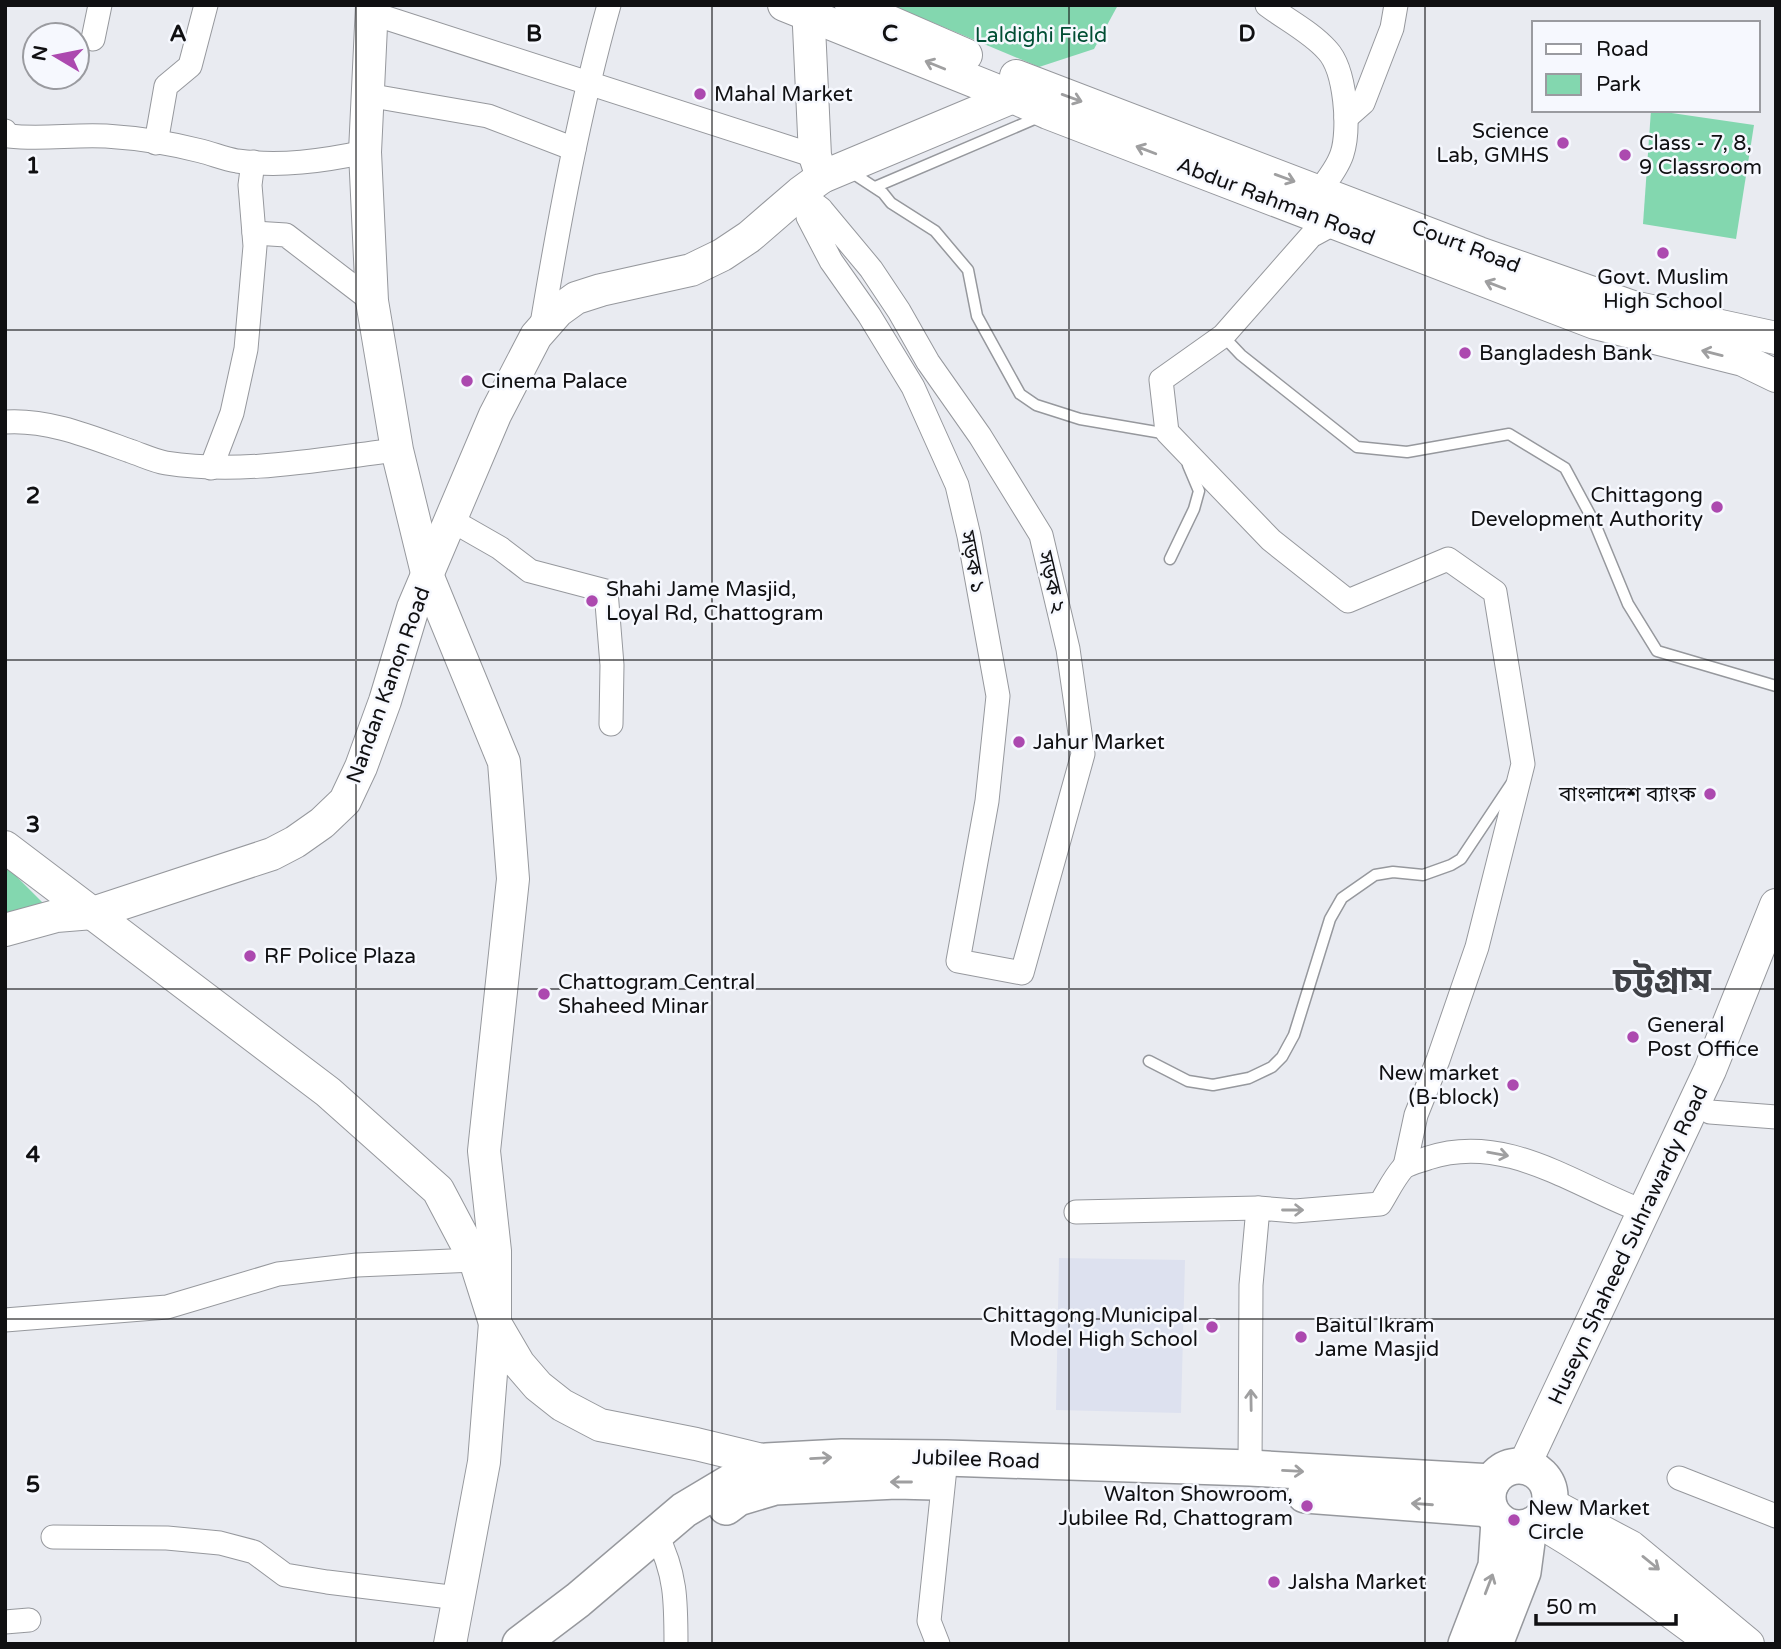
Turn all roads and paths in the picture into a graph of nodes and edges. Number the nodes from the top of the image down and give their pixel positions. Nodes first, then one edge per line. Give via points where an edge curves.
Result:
1 (100, 5) edge
2 (206, 5) edge
3 (609, 5) edge
4 (851, 5) edge
5 (1267, 5) edge
6 (1396, 5) edge
7 (800, 8) edge
8 (371, 9) edge
9 (93, 39) dead end
10 (587, 83) junction
11 (366, 95) junction
12 (1013, 97) junction
13 (1048, 113) junction
14 (1346, 118) junction
15 (5, 131) edge
16 (156, 143) junction
17 (574, 149) junction
18 (365, 152) junction
19 (253, 162) junction
20 (828, 180) junction
21 (875, 187) junction
22 (1319, 191) junction
23 (1335, 223) junction
24 (254, 233) junction
25 (372, 301) junction
26 (541, 330) junction
27 (1223, 336) junction
28 (1776, 338) edge
29 (1776, 376) edge
30 (5, 422) edge
31 (1167, 432) junction
32 (397, 450) junction
33 (211, 468) junction
34 (452, 520) junction
35 (1170, 559) dead end
36 (428, 577) junction
37 (1776, 686) edge
38 (611, 724) dead end
39 (1523, 764) junction
40 (5, 847) edge
41 (1776, 905) edge
42 (93, 912) junction
43 (5, 930) edge
44 (1776, 955) edge
45 (983, 964) joint
46 (1149, 1061) dead end
47 (1710, 1112) junction
48 (1776, 1117) edge
49 (1405, 1166) junction
50 (1258, 1208) junction
51 (1076, 1212) dead end
52 (1645, 1212) junction
53 (475, 1260) junction
54 (5, 1320) edge
55 (495, 1323) junction
56 (765, 1461) junction
57 (1250, 1468) junction
58 (1529, 1468) junction
59 (945, 1470) junction
60 (1679, 1478) dead end
61 (1517, 1511) junction
62 (1776, 1516) edge
63 (53, 1537) dead end
64 (661, 1544) junction
65 (458, 1598) junction
66 (29, 1620) dead end
67 (5, 1622) edge
68 (529, 1643) edge
69 (450, 1644) edge
70 (676, 1644) edge
71 (938, 1644) edge
72 (1466, 1644) edge
73 (1495, 1644) edge
74 (1715, 1644) edge
75 (1748, 1644) edge

1 - 9 street
2 - 16 street via 190,66 166,86
3 - 10 street
4 -> 22 main road, Court Road via 1039,86
5 - 14 street via 1330,52 1342,82
6 - 14 street via 1392,29 1363,103
12 -> 7 main road, Abdur Rahman Road
7 - 20 main road
8 - 10 street
8 - 11 main road
10 - 17 street
10 - 20 street
11 - 17 street via 488,116
11 - 18 main road
12 - 13 main road, Abdur Rahman Road
12 - 20 main road, Nandan Kanon Road
13 - 21 lane
23 -> 13 main road, Abdur Rahman Road
14 - 22 street via 1342,154
15 - 16 street via 9,136 37,139 106,136
16 - 19 street
17 - 26 street
18 - 19 street via 303,163
18 - 25 main road
19 - 24 street
20 - 21 lane
20 - 26 main road, Nandan Kanon Road via 722,255 691,270 576,299
20 - 45 street, সড়ক ১ via 808,217 831,261 913,387 957,485 969,536 998,696 987,801 958,961
20 - 45 street, সড়ক ২ via 871,269 1041,535 1068,649 1083,754 1023,973
21 - 31 lane via 891,203 936,231 968,270 978,316 1020,394 1035,405 1080,419
22 - 28 main road, Court Road via 1633,307
23 - 27 street via 1311,236
29 -> 23 main road, Abdur Rahman Road via 1743,360 1595,323
24 - 25 street via 286,235
24 - 33 street via 246,349 232,413
25 - 32 main road
26 - 34 main road, Nandan Kanon Road via 495,415
27 - 31 street via 1161,380
27 - 37 lane via 1357,447 1407,452 1509,434 1565,468 1595,524 1628,604 1657,652
30 - 33 street via 42,424 163,463
31 - 35 lane via 1193,472 1199,491
31 - 39 street via 1271,540 1348,601 1448,559 1495,592
32 - 33 street
32 - 36 main road
34 - 36 main road, Nandan Kanon Road
34 - 38 street via 530,571 606,591
36 - 42 main road, Nandan Kanon Road via 345,801 322,823 271,854
36 - 55 main road via 504,762 513,879 484,1150 495,1251
39 - 46 lane via 1461,859 1423,875 1375,875 1342,898 1330,919 1294,1035 1272,1067 1249,1079 1213,1085 1188,1081
39 - 49 street via 1477,947 1416,1115
40 - 42 main road
41 - 52 main road, Huseyn Shaheed Suhrawardy Road via 1710,1070
42 - 43 main road, Nandan Kanon Road
42 - 53 main road via 328,1092 438,1190
44 - 47 main road
47 - 48 street
47 - 58 main road
50 -> 49 street via 1294,1211 1380,1204
49 -> 52 street via 1442,1154 1482,1151 1518,1157
50 - 51 street
57 -> 50 street via 1251,1285
52 - 58 main road, Huseyn Shaheed Suhrawardy Road
53 - 54 street via 278,1274 167,1307
53 - 55 main road
55 - 56 main road via 538,1386 600,1425
55 - 65 main road via 484,1462
56 -> 59 main road, Jubilee Road via 842,1457
56 - 64 main road, Jubilee Road via 684,1510
57 - 59 main road, Jubilee Road
57 -> 61 main road, Jubilee Road
58 - 61 main road via 1506,1469
58 - 61 main road via 1548,1484 1550,1494
61 -> 59 main road
59 -> 64 main road via 896,1481 775,1487 738,1498
59 - 71 street via 929,1621
60 - 62 street
72 -> 61 main road
61 - 73 main road via 1523,1572
61 - 74 main road via 1603,1561
61 -> 75 main road via 1631,1548
63 - 65 street via 220,1543 254,1552 285,1575
64 - 68 main road, Jubilee Road via 578,1600
64 - 70 street via 676,1591
65 - 69 main road
66 - 67 street

